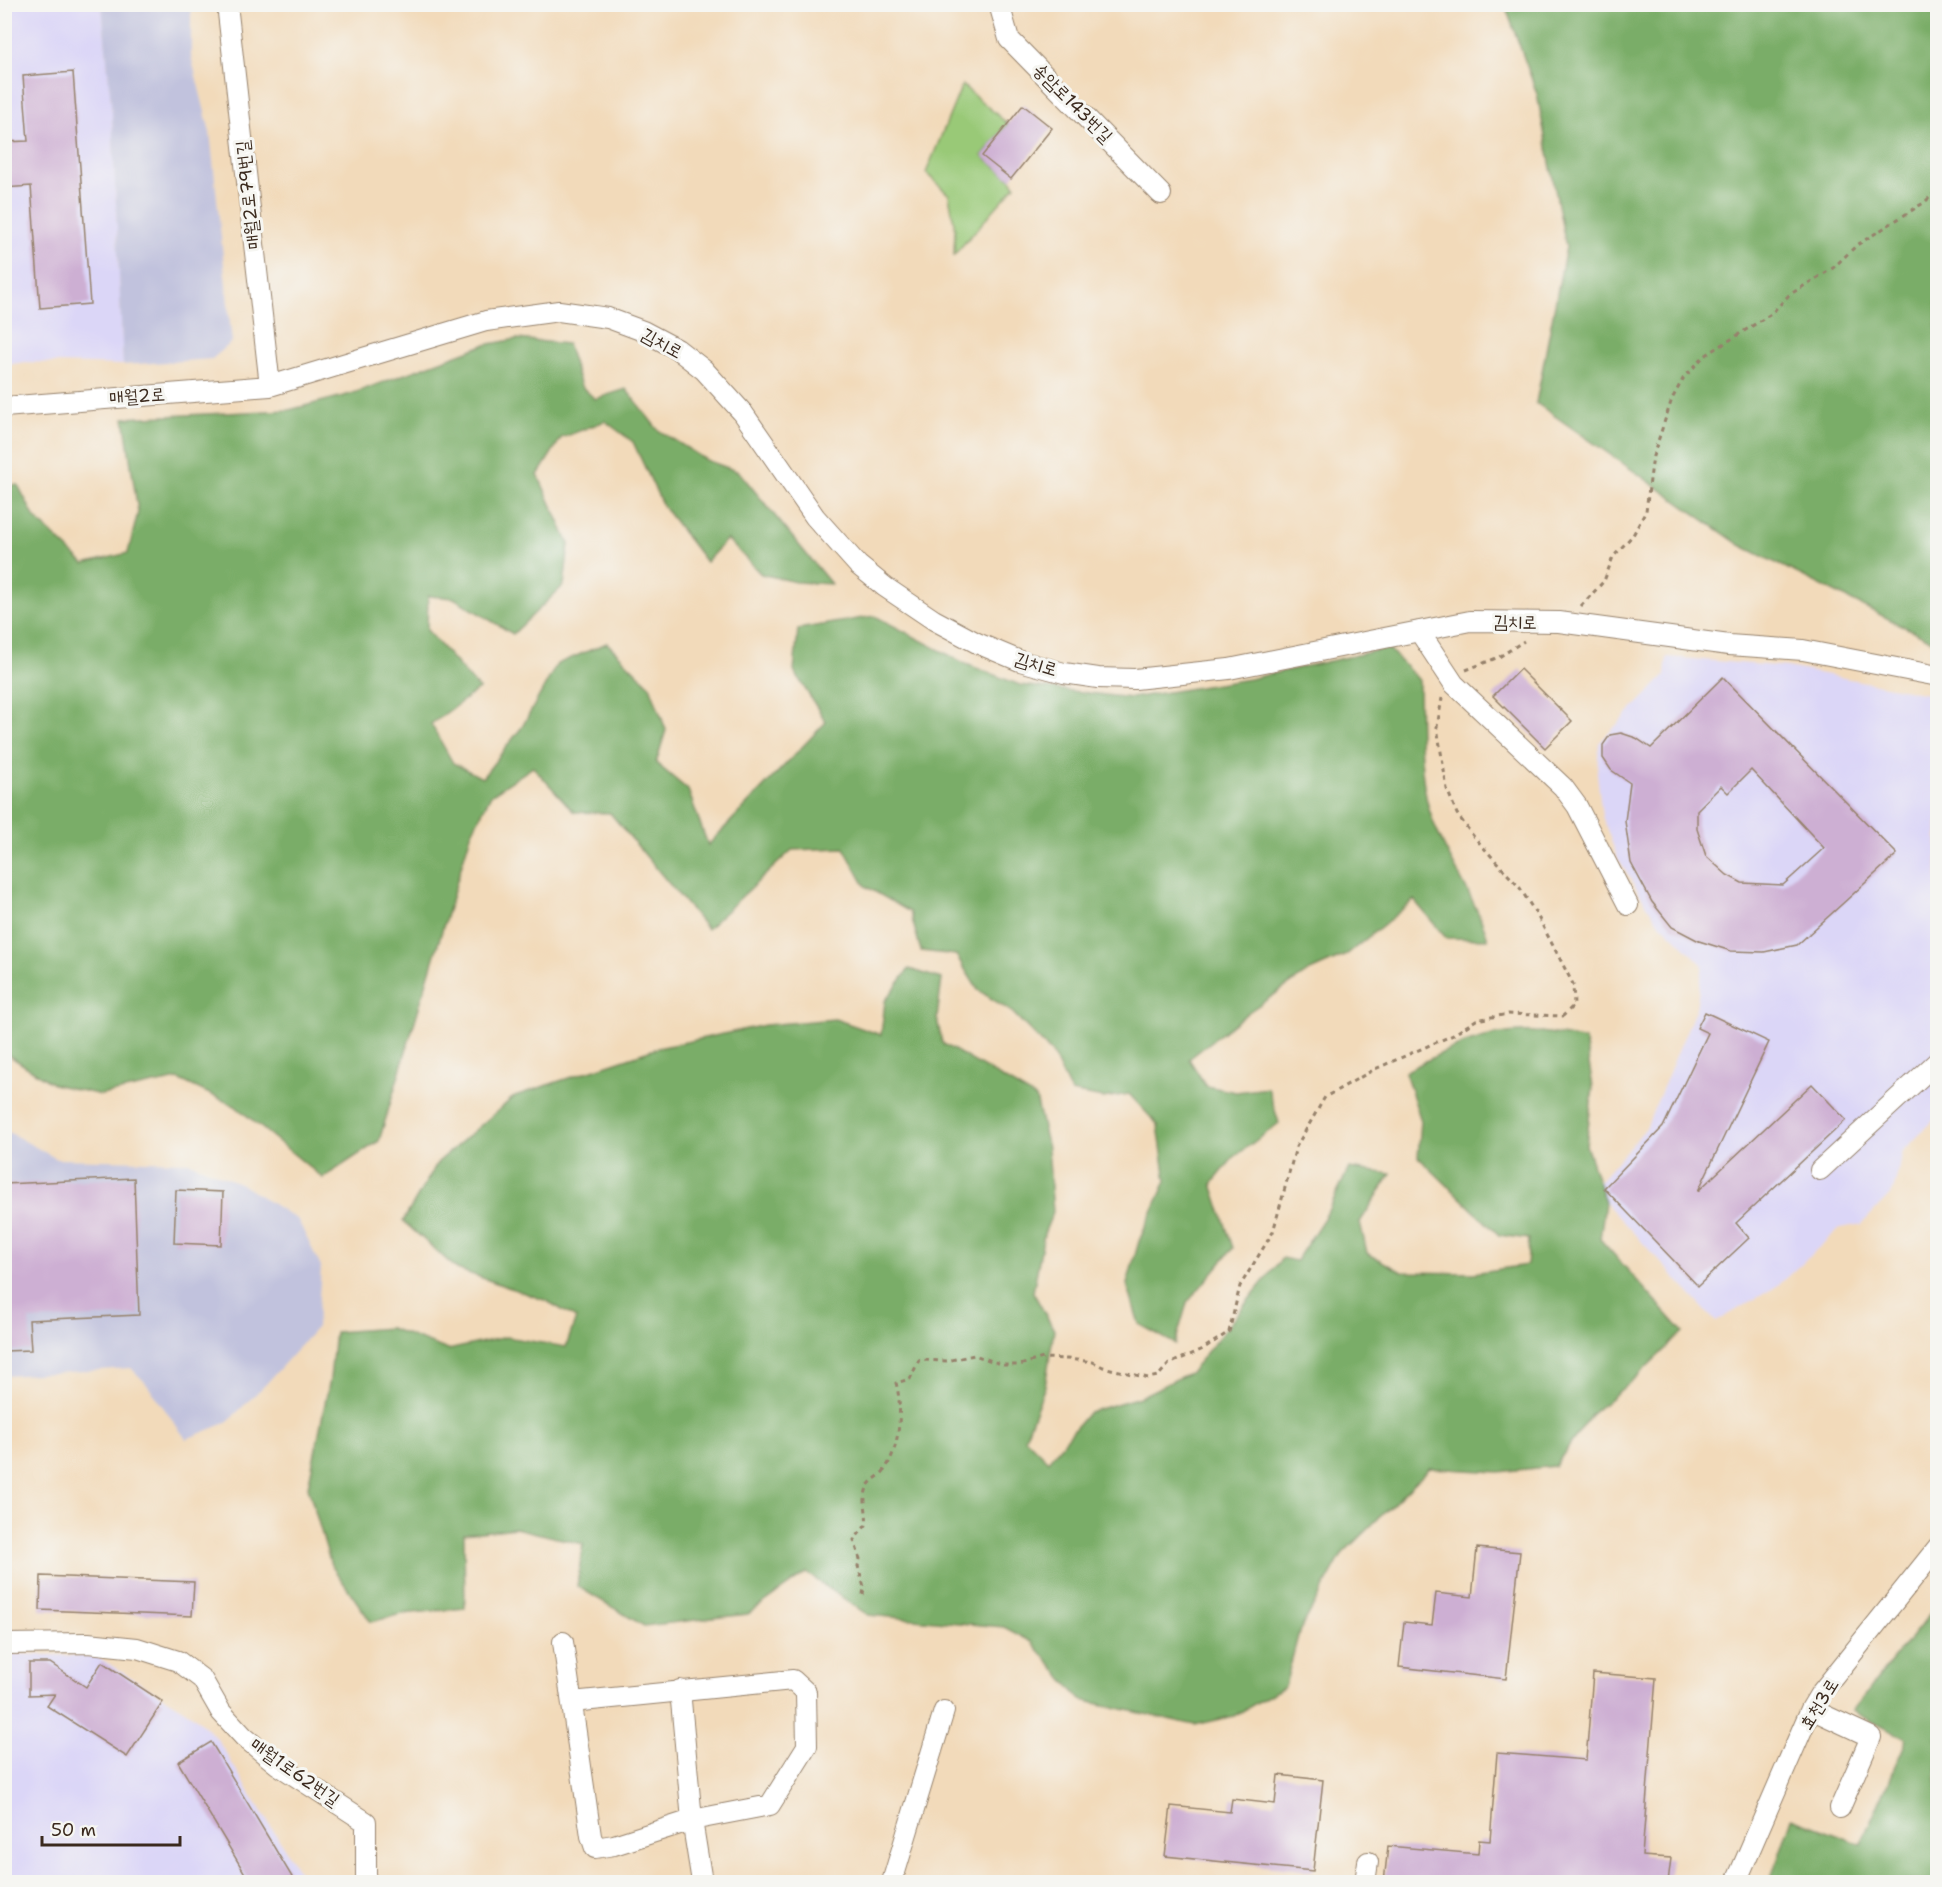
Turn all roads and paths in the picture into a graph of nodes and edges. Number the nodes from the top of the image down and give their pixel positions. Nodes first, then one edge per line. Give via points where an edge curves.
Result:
1 (227, 4) edge
2 (999, 4) edge
3 (1938, 189) edge
4 (1161, 194) dead end
5 (270, 386) junction
6 (4, 406) edge
7 (1542, 622) junction
8 (1564, 623) junction
9 (1419, 631) junction
10 (1449, 676) junction
11 (1938, 676) edge
12 (1628, 905) dead end
13 (1938, 1061) edge
14 (1820, 1170) dead end
15 (1938, 1547) edge
16 (863, 1595) dead end
17 (562, 1642) dead end
18 (4, 1644) edge
19 (680, 1690) junction
20 (572, 1702) junction
21 (1811, 1709) junction
22 (944, 1711) dead end
23 (1840, 1808) dead end
24 (692, 1820) junction
25 (1368, 1862) dead end
26 (366, 1882) edge
27 (702, 1882) edge
28 (892, 1882) edge
29 (1365, 1882) edge
30 (1736, 1882) edge

1 - 5 street, 매월2로79번길
2 - 4 street, 송암로143번길 via 1009,39
3 - 8 path via 1925,202 1857,244 1833,268 1789,295 1771,314 1703,357 1683,379 1653,456 1646,511 1633,536 1613,556 1604,581
5 - 6 street, 매월2로
5 - 9 street, 김치로 via 486,321 559,311 608,318 677,349 704,370 743,413 815,517 858,565 934,620 1020,661 1098,678 1135,679 1229,669
7 - 8 street, 김치로
7 - 9 street, 김치로 via 1470,621
7 - 10 path via 1520,645 1479,667
8 - 11 street, 김치로 via 1729,645 1803,650
9 - 10 street
10 - 12 street via 1563,787 1577,806
10 - 16 path via 1437,727 1447,789 1457,814 1520,888 1538,917 1573,984 1574,1005 1563,1017 1508,1014 1476,1020 1325,1097 1296,1147 1273,1232 1240,1286 1229,1332 1169,1364 1158,1376 1148,1378 1093,1362 1067,1359 1043,1358 1020,1365 1004,1365 974,1355 947,1361 919,1360 910,1379 896,1383 900,1417 894,1451 883,1473 868,1486 864,1502 866,1525 854,1540
13 - 14 street
15 - 21 street, 효천3로
17 - 20 street
18 - 26 street, 매월1로62번길 via 88,1643 137,1648 178,1661 201,1680 221,1712 244,1737 366,1822
19 - 20 street
19 - 24 street
19 - 24 street via 793,1680 806,1692 807,1746 770,1805
20 - 24 street via 595,1848
21 - 23 street via 1871,1737
21 - 30 street, 효천3로
22 - 28 street
24 - 27 street
25 - 29 street

